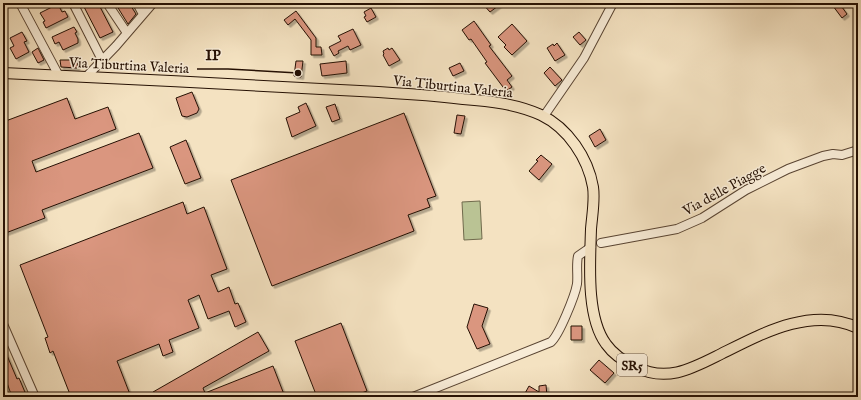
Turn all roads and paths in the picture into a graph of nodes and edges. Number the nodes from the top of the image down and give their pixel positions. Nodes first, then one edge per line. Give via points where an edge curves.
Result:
1 (20, 3) edge
2 (73, 3) edge
3 (107, 3) edge
4 (136, 3) edge
5 (153, 3) edge
6 (613, 3) edge
7 (143, 14) junction
8 (127, 33) junction
9 (102, 60) junction
10 (3, 73) edge
11 (59, 76) junction
12 (86, 77) junction
13 (544, 116) junction
14 (858, 150) edge
15 (601, 243) dead end
16 (591, 247) junction
17 (3, 324) edge
18 (858, 328) edge
19 (35, 397) edge
20 (413, 397) edge

1 - 11 street
2 - 9 street
3 - 8 street
4 - 7 street
5 - 7 street
6 - 13 street via 584,58
7 - 8 street
8 - 9 street
9 - 12 street
10 - 11 main road, Via Tiburtina Valeria / SR5
11 - 12 main road, Via Tiburtina Valeria / SR5
12 - 13 main road, Via Tiburtina Valeria / SR5 via 438,96 510,105
13 - 16 main road, Via Tiburtina Valeria / SR5 via 573,142 589,170 593,192
14 - 15 street, Via delle Piagge via 842,155 823,156 788,168 746,190 702,218 676,229
16 - 18 main road, Via Tiburtina Valeria / SR5 via 591,301 600,334 614,353 645,371 670,374 687,370 769,331 793,323 818,319 831,320
16 - 20 street via 578,256 576,285 555,339
17 - 19 street

